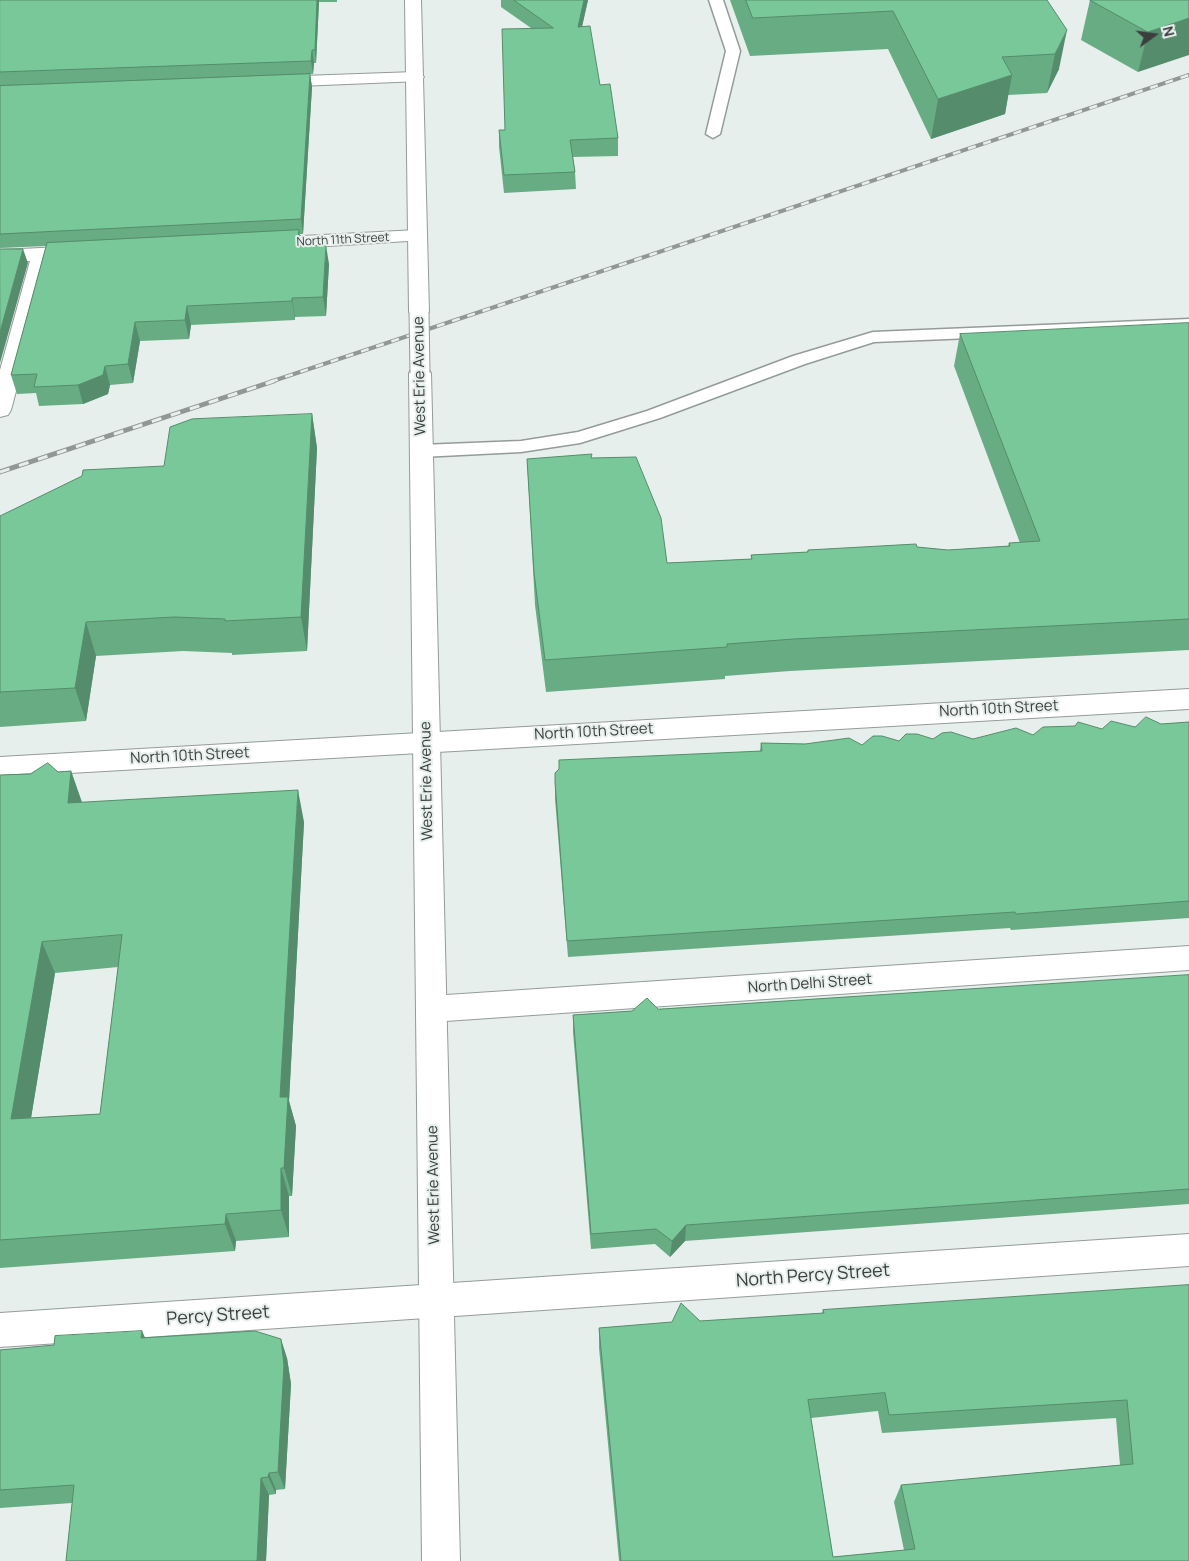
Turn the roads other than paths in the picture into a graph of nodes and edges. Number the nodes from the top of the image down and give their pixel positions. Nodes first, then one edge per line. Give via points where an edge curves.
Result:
1 (413, 0) edge
2 (716, 0) edge
3 (415, 76) junction
4 (254, 83) edge
5 (713, 134) dead end
6 (417, 236) junction
7 (248, 244) edge
8 (101, 251) edge
9 (42, 254) junction
10 (0, 256) edge
11 (1189, 324) edge
12 (0, 410) edge
13 (421, 451) junction
14 (1189, 699) edge
15 (426, 742) junction
16 (0, 767) edge
17 (1189, 958) edge
18 (431, 1009) junction
19 (1189, 1250) edge
20 (436, 1301) junction
21 (0, 1330) edge
22 (441, 1561) edge

1 - 3 street, West Erie Avenue
2 - 5 lane via 733,51
3 - 4 street
3 - 6 street, West Erie Avenue
6 - 7 street, North 11th Street
6 - 13 street, West Erie Avenue, bridge
8 - 9 street
9 - 10 street
9 - 12 street
11 - 13 lane via 873,337 826,349 678,408 578,438 530,445
13 - 15 street, West Erie Avenue
14 - 15 street, North 10th Street
15 - 16 street, North 10th Street
15 - 18 street, West Erie Avenue
17 - 18 street, North Delhi Street
18 - 20 street, West Erie Avenue
19 - 20 street, North Percy Street
20 - 21 street, Percy Street
20 - 22 street, West Erie Avenue

